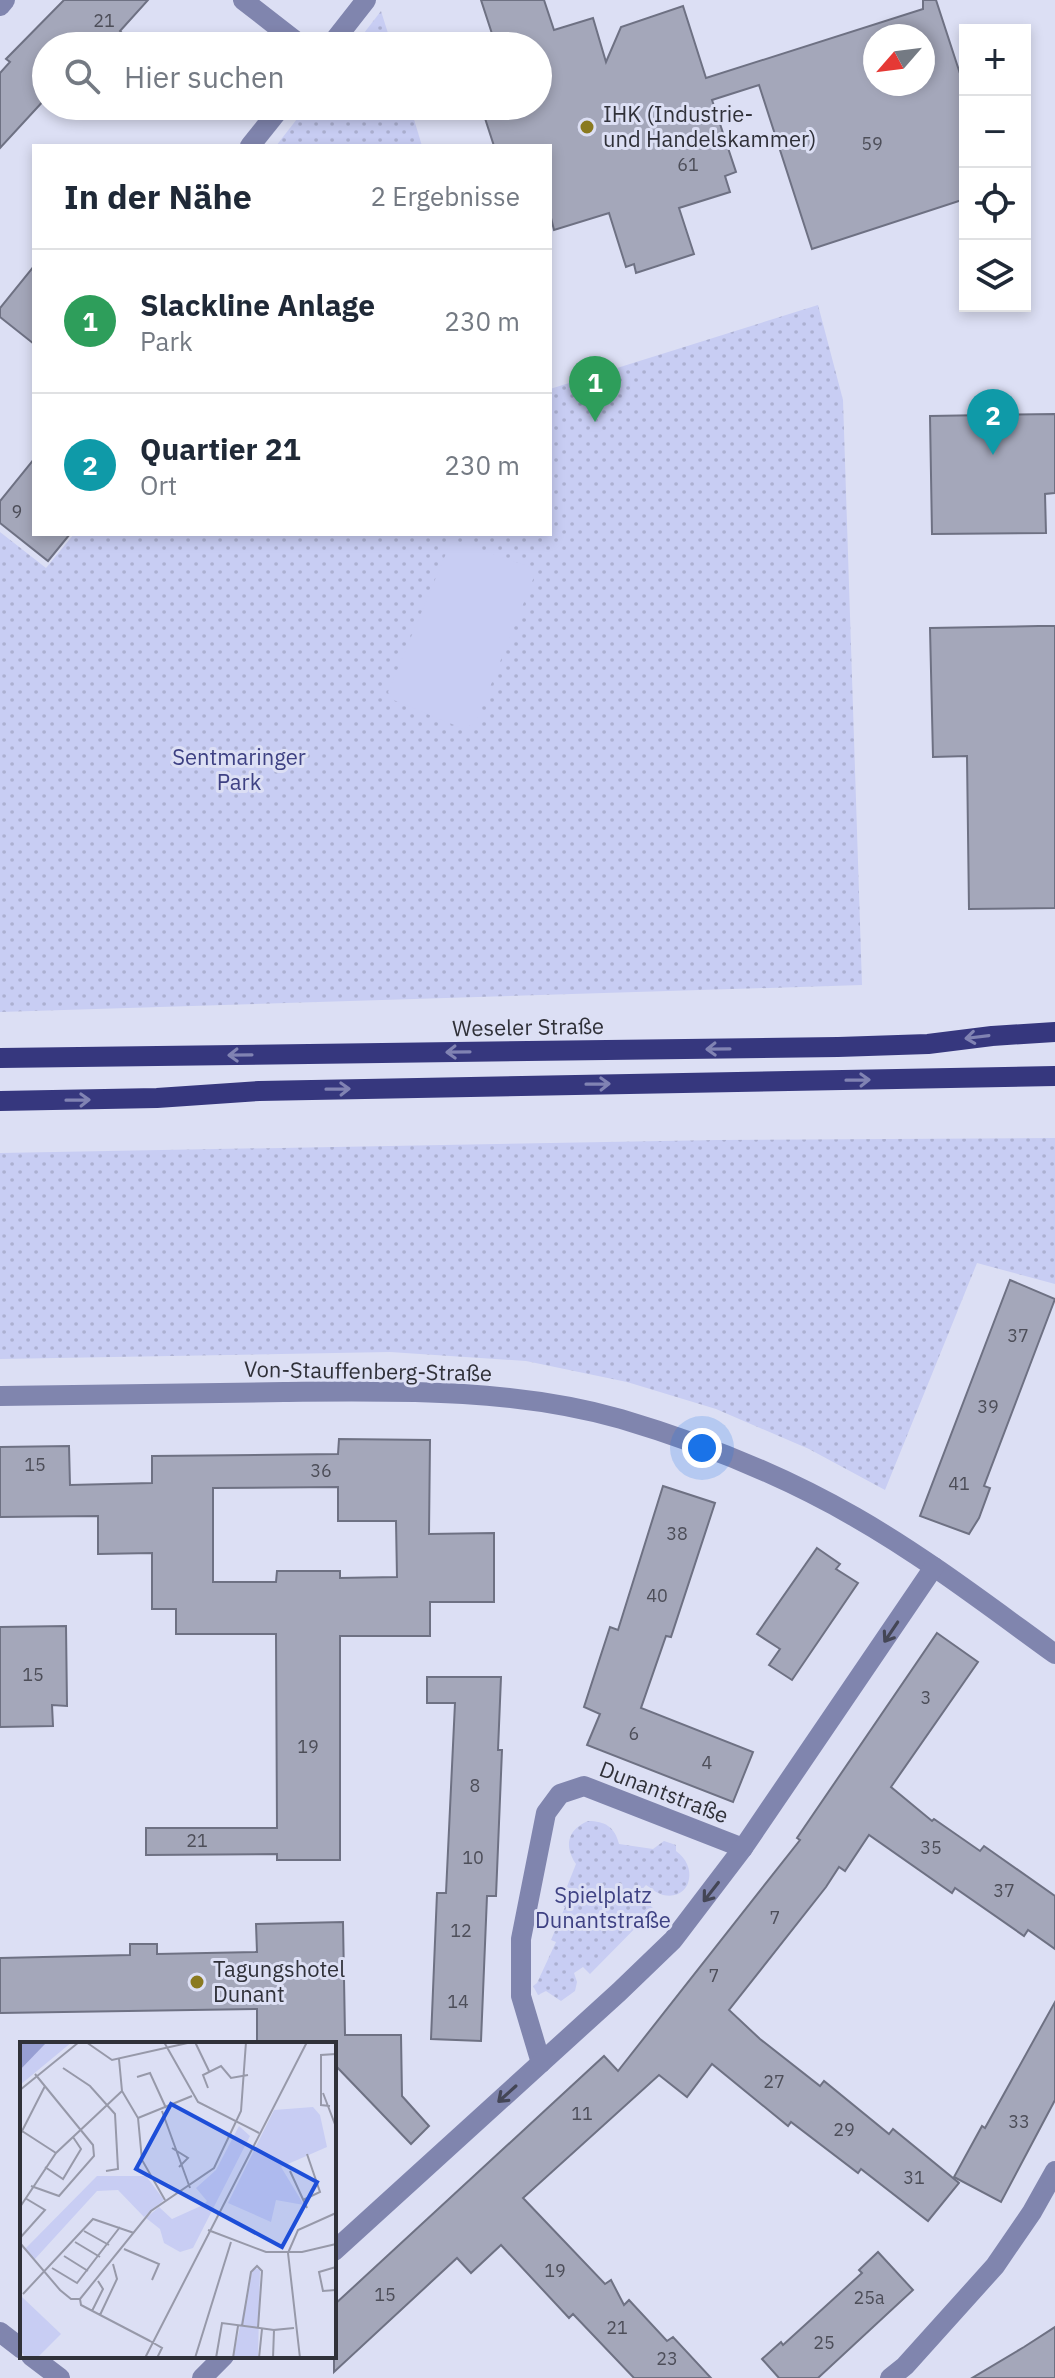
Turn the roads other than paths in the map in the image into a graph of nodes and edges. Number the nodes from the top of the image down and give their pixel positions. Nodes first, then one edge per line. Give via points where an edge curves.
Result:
1 (5, 0) edge
2 (243, 0) edge
3 (366, 0) edge
4 (0, 6) edge
5 (284, 32) edge
6 (341, 32) edge
7 (271, 120) edge
8 (252, 144) edge
9 (1055, 1032) edge
10 (0, 1058) edge
11 (1055, 1076) edge
12 (0, 1101) edge
13 (0, 1396) edge
14 (934, 1567) junction
15 (1055, 1654) edge
16 (743, 1848) junction
17 (541, 2063) junction
18 (1055, 2171) edge
19 (336, 2249) edge
20 (0, 2332) edge
21 (20, 2347) edge
22 (34, 2358) edge
23 (222, 2358) edge
24 (60, 2378) edge
25 (202, 2378) edge
26 (890, 2378) edge

1 - 4 street
2 - 5 street
3 - 6 street
7 - 8 street
9 -> 10 main road, Weseler Straße via 838,1047
12 -> 11 main road via 291,1090
13 - 14 street, Von-Stauffenberg-Straße via 391,1391 518,1398 619,1419 718,1452 855,1517
14 - 15 street, Von-Stauffenberg-Straße
14 -> 16 street, Dunantstraße
16 -> 17 street, Dunantstraße via 673,1940
16 - 17 street, Dunantstraße via 584,1786 560,1794 546,1813 521,1939 521,1996
17 -> 19 street, Dunantstraße
18 - 26 street via 995,2266
20 - 21 street
22 - 24 street
23 - 25 street

